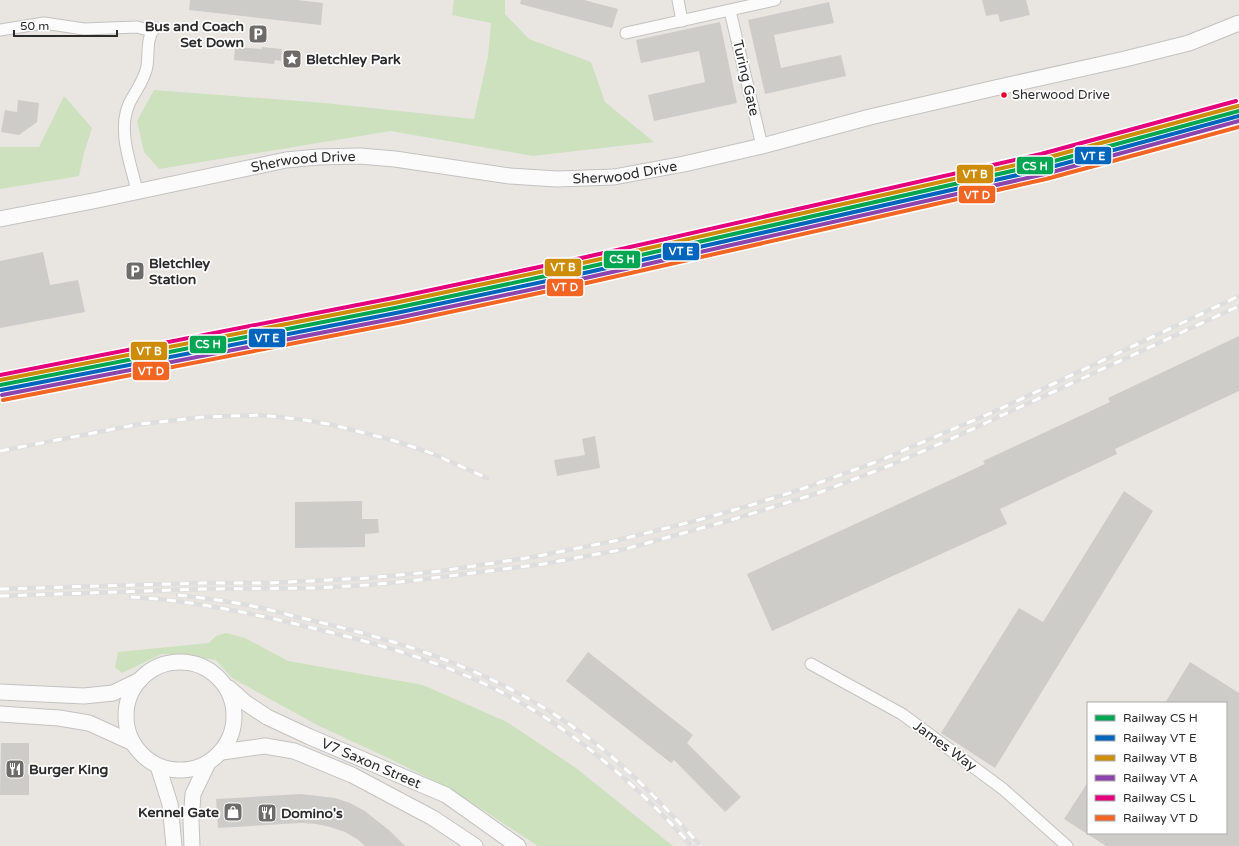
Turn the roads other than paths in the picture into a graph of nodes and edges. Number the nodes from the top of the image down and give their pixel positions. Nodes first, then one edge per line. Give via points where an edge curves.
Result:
1 (678, 0) edge
2 (772, 0) edge
3 (730, 11) junction
4 (682, 21) junction
5 (1239, 23) edge
6 (0, 30) edge
7 (626, 33) dead end
8 (762, 146) junction
9 (137, 191) junction
10 (0, 219) edge
11 (811, 664) dead end
12 (140, 680) junction
13 (223, 683) junction
14 (0, 692) edge
15 (0, 714) edge
16 (133, 743) junction
17 (222, 752) junction
18 (207, 764) junction
19 (158, 766) junction
20 (174, 846) edge
21 (192, 846) edge
22 (475, 846) edge
23 (518, 846) edge
24 (1067, 846) edge

1 - 4 street
2 - 3 street
3 - 4 street
3 - 8 street, Turing Gate
4 - 7 street
5 - 8 street, Sherwood Drive via 1189,43 870,117
6 - 9 street via 44,24 84,29 154,29 150,36 147,67 129,105 125,122 126,141
8 - 9 street, Sherwood Drive via 614,177 557,180 510,176 395,159 360,156 318,157 286,160
9 - 10 street, Sherwood Drive
11 - 24 street, James Way via 902,714 1003,789
12 - 13 street via 157,668 182,662 208,669
12 - 14 street via 113,693 84,696
12 - 16 street via 130,697 126,716 126,729
13 - 17 street via 232,699 235,718 231,736
13 - 23 street, V7 Saxon Street via 267,717 446,795
15 - 16 street via 89,723
16 - 19 street via 144,757
17 - 18 street
17 - 22 street, V7 Saxon Street via 265,746 294,751 358,779 433,818
18 - 19 street via 191,770 174,771
18 - 21 street via 193,794 190,821
19 - 20 street via 170,804

